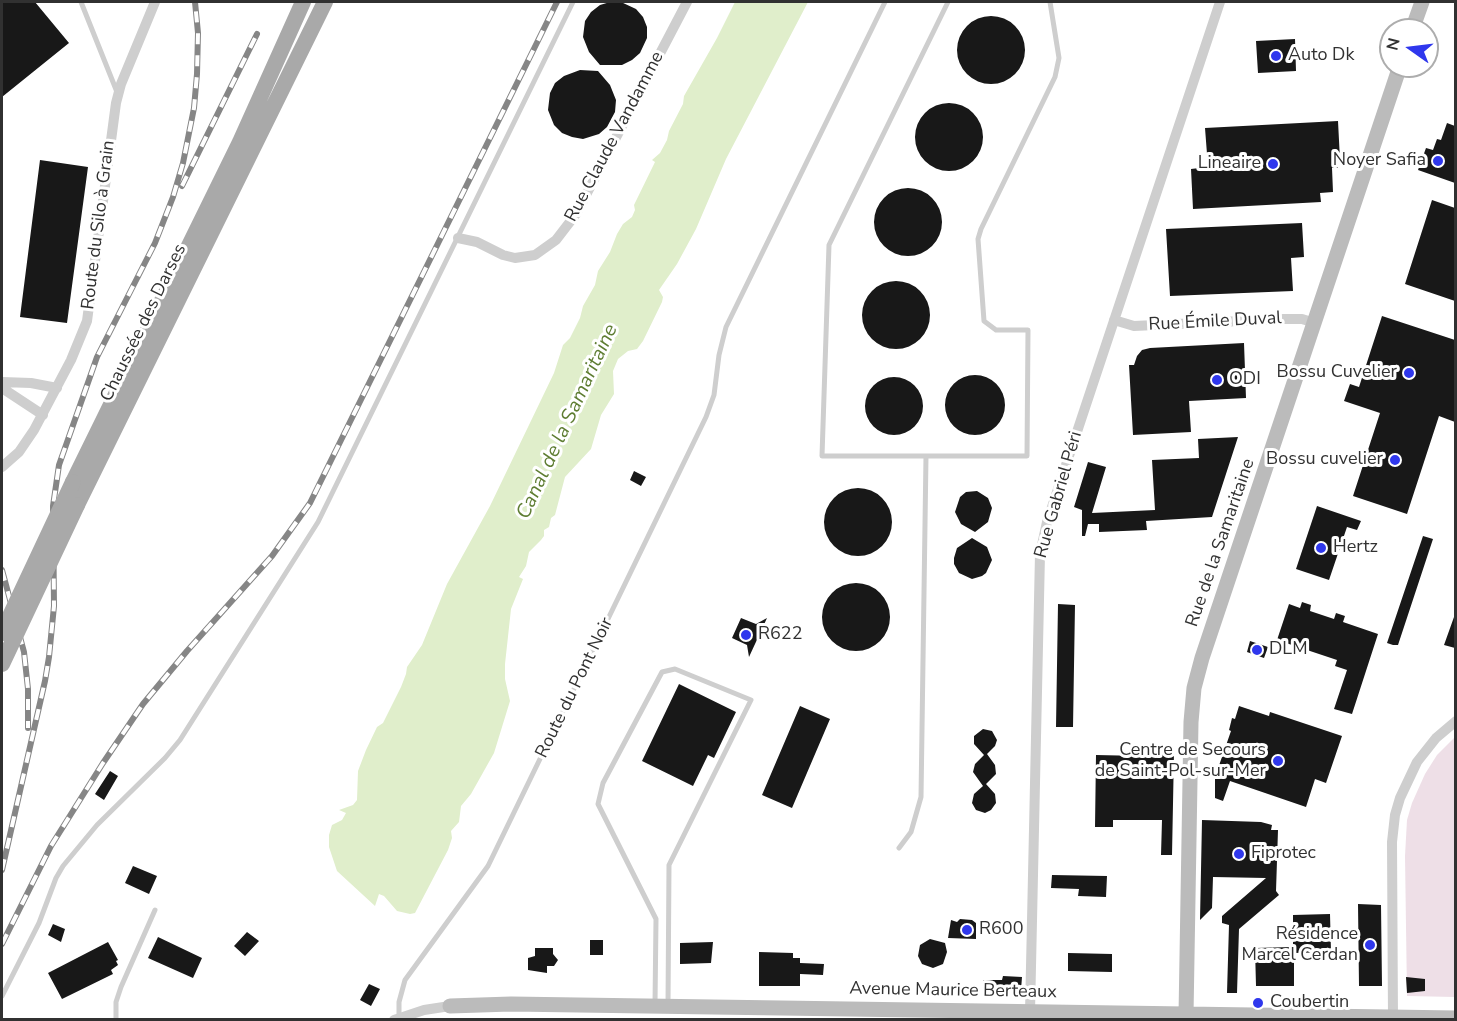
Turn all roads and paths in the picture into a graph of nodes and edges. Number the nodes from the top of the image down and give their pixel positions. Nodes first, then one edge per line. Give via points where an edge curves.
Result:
1 (81, 2) edge
2 (155, 2) edge
3 (303, 2) edge
4 (325, 2) edge
5 (573, 2) edge
6 (687, 2) edge
7 (885, 2) edge
8 (948, 2) edge
9 (1050, 2) edge
10 (1220, 2) edge
11 (1422, 2) edge
12 (1416, 18) edge
13 (1396, 78) edge
14 (118, 94) junction
15 (458, 238) junction
16 (1114, 320) junction
17 (1315, 323) junction
18 (2, 382) edge
19 (2, 388) edge
20 (57, 388) junction
21 (43, 415) junction
22 (926, 456) junction
23 (2, 467) edge
24 (2, 633) edge
25 (2, 664) edge
26 (1455, 721) edge
27 (899, 848) dead end
28 (156, 910) dead end
29 (2, 996) edge
30 (450, 1006) joint
31 (662, 1006) junction
32 (1030, 1012) junction
33 (967, 1015) edge
34 (1186, 1015) junction
35 (1157, 1017) edge
36 (1394, 1018) edge
37 (1455, 1018) edge
38 (396, 1019) edge
39 (116, 1020) edge

1 - 14 lane
2 - 14 street, Route du Silo à Grain
3 - 24 main road, Chaussée des Darses, bridge via 240,142
4 - 25 main road, Chaussée des Darses, bridge
5 - 15 lane
6 - 15 street, Rue Claude Vandamme via 576,214 556,240 535,255 515,258
7 - 38 lane, Route du Pont Noir via 729,319 706,417 488,866 405,980
8 - 22 lane via 834,232 828,256 822,456
9 - 22 lane via 1059,51 1056,72 978,239 984,321 996,330 1028,330 1027,456
10 - 16 street, Rue Gabriel Péri
11 - 12 street
13 - 17 street, Rue de la Samaritaine
14 - 20 street, Route du Silo à Grain via 89,314
15 - 29 lane via 318,522 180,740 63,866
16 - 17 street, Rue Émile Duval via 1134,326 1284,318
16 - 32 street, Rue Gabriel Péri via 1040,554
17 - 34 street, Rue de la Samaritaine via 1194,688
18 - 20 street
19 - 21 street
20 - 21 street, Route du Silo à Grain
21 - 23 street, Route du Silo à Grain via 24,445
22 - 27 lane via 921,797 911,832
26 - 36 street via 1416,762 1395,815
28 - 39 lane via 121,987
30 - 31 street, Avenue Maurice Berteaux
30 - 38 street, Route du Pont Noir
31 - 31 lane via 669,865 751,700 675,669 662,672 603,783 598,804 656,919
31 - 33 street, Avenue Maurice Berteaux
32 - 33 street, Avenue Maurice Berteaux
32 - 35 street, Avenue Maurice Berteaux
34 - 35 street, Avenue Maurice Berteaux
34 - 36 street, Avenue Maurice Berteaux
36 - 37 street, Avenue Maurice Berteaux

